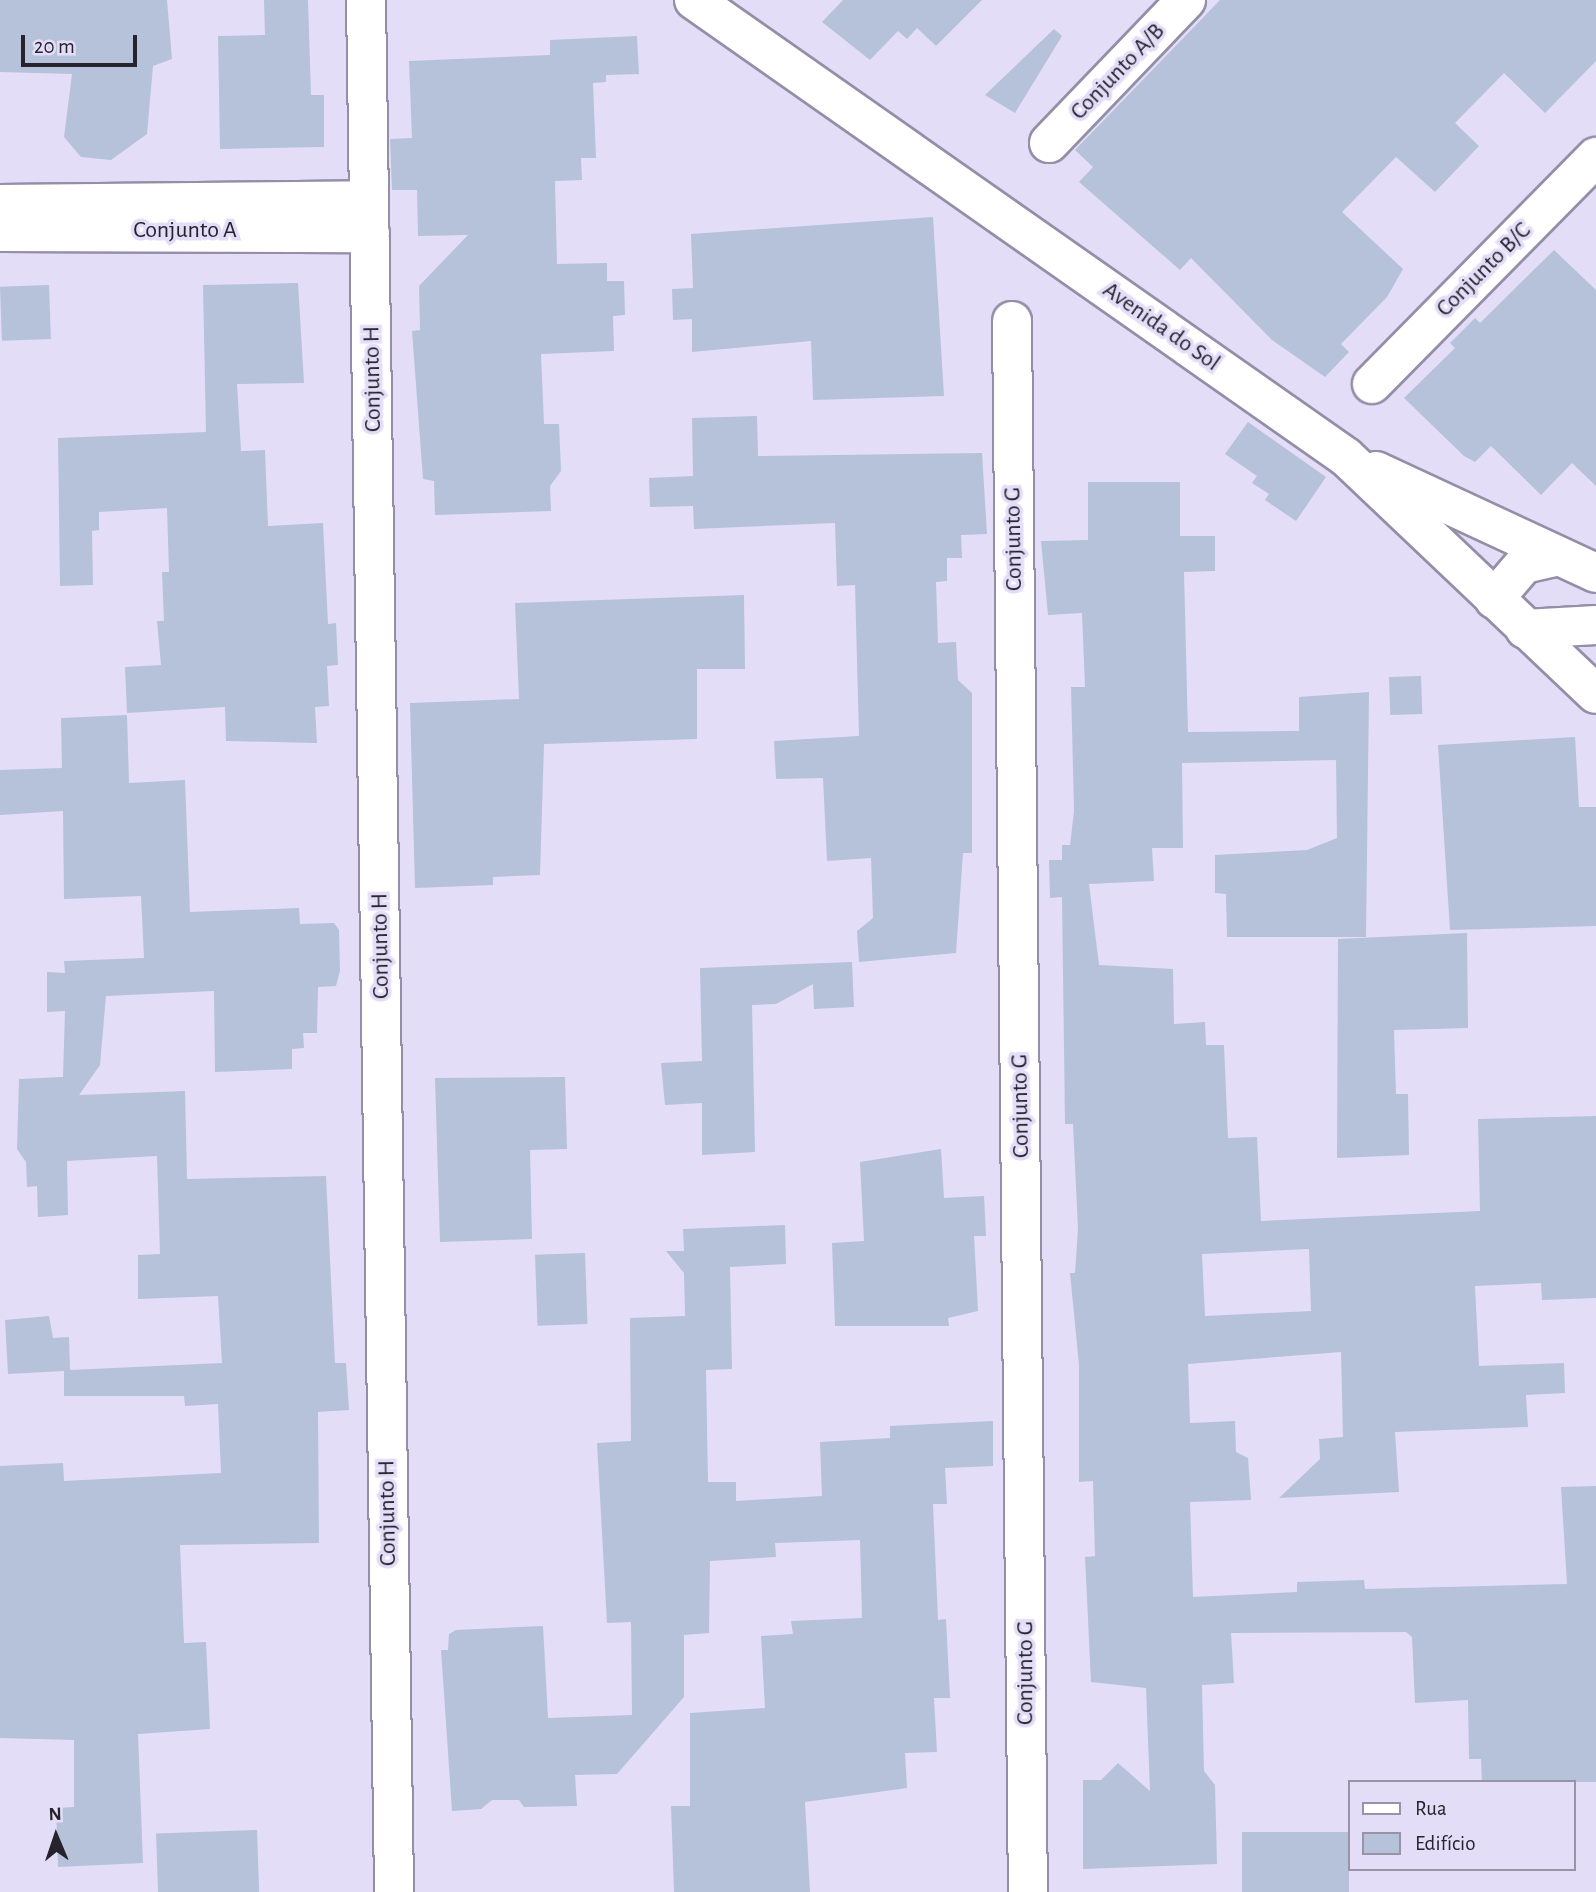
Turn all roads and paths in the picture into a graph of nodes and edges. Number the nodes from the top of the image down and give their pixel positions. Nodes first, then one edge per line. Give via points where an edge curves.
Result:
1 (366, 0) edge
2 (694, 0) edge
3 (1186, 0) edge
4 (1049, 143) dead end
5 (1596, 157) edge
6 (370, 216) junction
7 (17, 218) edge
8 (1012, 321) dead end
9 (1372, 384) dead end
10 (1346, 457) junction
11 (1558, 556) junction
12 (1596, 573) edge
13 (1494, 599) junction
14 (1596, 625) edge
15 (1525, 629) junction
16 (1596, 694) edge
17 (394, 1892) edge
18 (1028, 1892) edge

1 - 6 street, Conjunto H
2 - 10 street, Avenida do Sol
3 - 4 street, Conjunto A/B
5 - 9 street, Conjunto B/C
6 - 7 street, Conjunto A
6 - 17 street, Conjunto H
8 - 18 street, Conjunto G
10 - 11 street
10 - 13 street, Avenida do Sol
11 - 12 street
11 - 13 street via 1524,564
13 - 15 street, Avenida do Sol
14 - 15 street
15 - 16 street, Avenida do Sol

